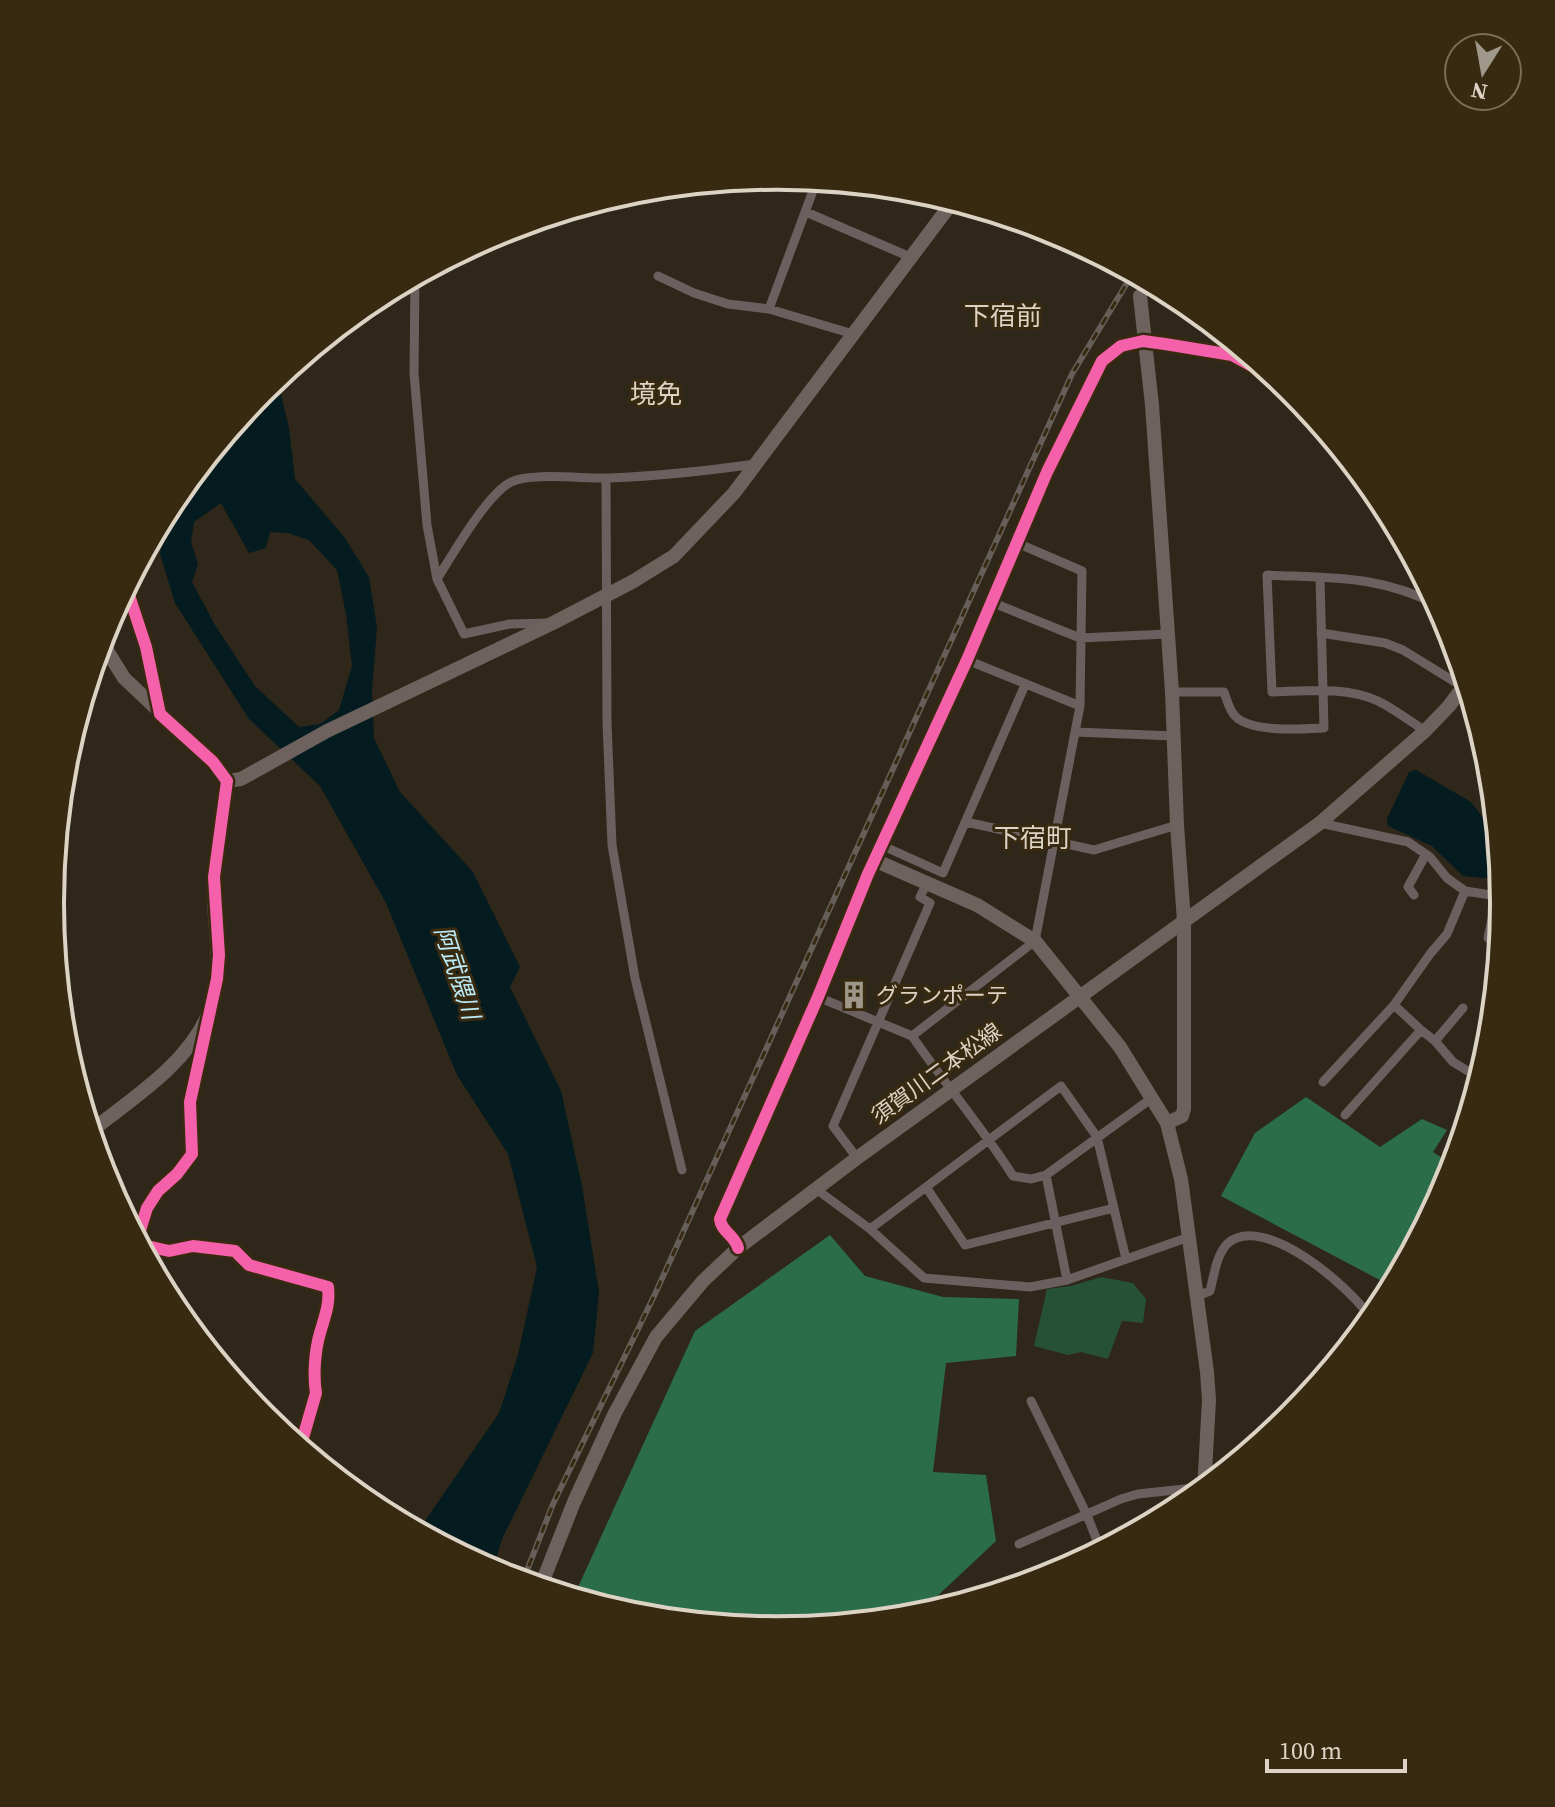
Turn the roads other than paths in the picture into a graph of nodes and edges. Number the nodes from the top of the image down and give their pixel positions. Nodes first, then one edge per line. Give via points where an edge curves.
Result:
1 (813, 192) edge
2 (946, 210) edge
3 (806, 212) junction
4 (910, 257) junction
5 (658, 276) dead end
6 (415, 290) edge
7 (1140, 296) dead end
8 (769, 309) junction
9 (853, 334) junction
10 (1143, 341) junction
11 (1237, 358) edge
12 (755, 464) junction
13 (606, 478) junction
14 (1017, 543) junction
15 (1320, 578) junction
16 (437, 579) junction
17 (605, 595) junction
18 (1421, 596) edge
19 (991, 602) junction
20 (555, 622) junction
21 (1321, 633) junction
22 (1168, 634) junction
23 (1080, 638) junction
24 (109, 654) edge
25 (967, 660) junction
26 (1454, 678) edge
27 (1025, 685) junction
28 (1325, 691) junction
29 (1172, 692) junction
30 (1458, 692) edge
31 (1080, 706) junction
32 (1425, 731) junction
33 (1075, 732) junction
34 (1174, 736) junction
35 (227, 781) junction
36 (966, 822) junction
37 (1320, 823) junction
38 (1177, 825) junction
39 (1053, 842) junction
40 (881, 845) junction
41 (1426, 854) junction
42 (874, 860) junction
43 (927, 883) junction
44 (1465, 891) junction
45 (1414, 895) dead end
46 (1491, 895) edge
47 (1184, 921) junction
48 (1490, 932) edge
49 (1488, 938) dead end
50 (1035, 941) junction
51 (1080, 995) junction
52 (818, 997) junction
53 (1394, 1005) junction
54 (1463, 1008) dead end
55 (877, 1021) junction
56 (1421, 1030) junction
57 (912, 1036) junction
58 (1435, 1041) junction
59 (1470, 1072) edge
60 (1323, 1082) dead end
61 (950, 1090) junction
62 (1152, 1098) junction
63 (1345, 1115) dead end
64 (1167, 1123) junction
65 (99, 1125) edge
66 (1097, 1137) junction
67 (990, 1140) junction
68 (857, 1158) junction
69 (682, 1170) dead end
70 (1046, 1175) junction
71 (926, 1187) junction
72 (816, 1189) junction
73 (1114, 1208) junction
74 (1055, 1223) junction
75 (870, 1229) junction
76 (1189, 1237) junction
77 (738, 1248) junction
78 (1126, 1259) junction
79 (1067, 1280) junction
80 (1197, 1296) junction
81 (1364, 1310) edge
82 (1031, 1401) dead end
83 (1205, 1475) edge
84 (1183, 1491) edge
85 (1087, 1515) junction
86 (1097, 1541) edge
87 (1019, 1544) dead end
88 (544, 1578) edge

1 - 3 street
2 - 4 street
3 - 4 street
3 - 8 street
4 - 9 street
5 - 8 street via 728,304
6 - 16 street via 414,373
7 - 10 street
8 - 9 street
9 - 12 street
10 - 11 street
10 - 14 street via 1121,346 1102,361
10 - 22 street
12 - 13 street
12 - 17 street via 674,556
13 - 16 street via 514,480 477,516
13 - 17 street
14 - 19 street
14 - 23 street via 1082,571
15 - 18 street via 1383,583
15 - 21 street
15 - 28 street via 1267,575 1272,692
16 - 20 street via 464,634
17 - 20 street
17 - 69 street via 612,845 635,978
19 - 23 street
19 - 25 street
20 - 35 street via 327,731 241,779
21 - 26 street via 1385,643
21 - 28 street
22 - 23 street
22 - 29 street
23 - 31 street
24 - 35 street via 124,678
25 - 27 street
25 - 40 street
27 - 31 street
27 - 36 street
28 - 29 street via 1324,728 1275,730 1238,720 1224,692
28 - 32 street via 1379,701
29 - 34 street
30 - 32 street, 須賀川二本松線
31 - 33 street
32 - 37 street, 須賀川二本松線
33 - 34 street
33 - 39 street
34 - 38 street
35 - 65 street via 214,877 217,979 207,1018 165,1072
36 - 39 street
36 - 40 street via 943,873
37 - 41 street via 1408,842
37 - 47 street, 須賀川二本松線
38 - 39 street via 1094,850
38 - 47 street
39 - 50 street
40 - 42 street
41 - 44 street
41 - 45 street via 1408,887
42 - 43 street
42 - 52 street
43 - 50 street via 977,905
43 - 55 street via 920,897 930,903
44 - 46 street
44 - 53 street via 1447,934
47 - 51 street, 須賀川二本松線
47 - 64 street via 1184,1109 1182,1116
48 - 49 street
50 - 51 street
50 - 57 street
51 - 61 street, 須賀川二本松線
51 - 62 street
52 - 55 street
52 - 77 street via 720,1219
53 - 56 street
53 - 60 street
54 - 58 street
55 - 57 street
55 - 68 street via 833,1126
56 - 58 street
56 - 63 street
57 - 61 street
58 - 59 street
61 - 67 street
61 - 68 street, 須賀川二本松線
62 - 64 street
62 - 66 street
64 - 76 street
66 - 67 street via 1061,1086
66 - 70 street
66 - 73 street
67 - 70 street via 1013,1176
67 - 71 street
68 - 72 street, 須賀川二本松線
70 - 74 street
71 - 74 street via 965,1245
71 - 75 street
72 - 75 street
72 - 77 street, 須賀川二本松線
73 - 74 street
73 - 78 street
74 - 79 street
75 - 79 street via 924,1278 1030,1287
76 - 78 street
76 - 80 street
77 - 88 street, 須賀川二本松線 via 656,1337 609,1426
78 - 79 street
80 - 81 street via 1210,1291 1227,1244 1262,1237 1327,1272
80 - 83 street via 1209,1400
82 - 85 street
84 - 85 street via 1138,1494
85 - 86 street
85 - 87 street

